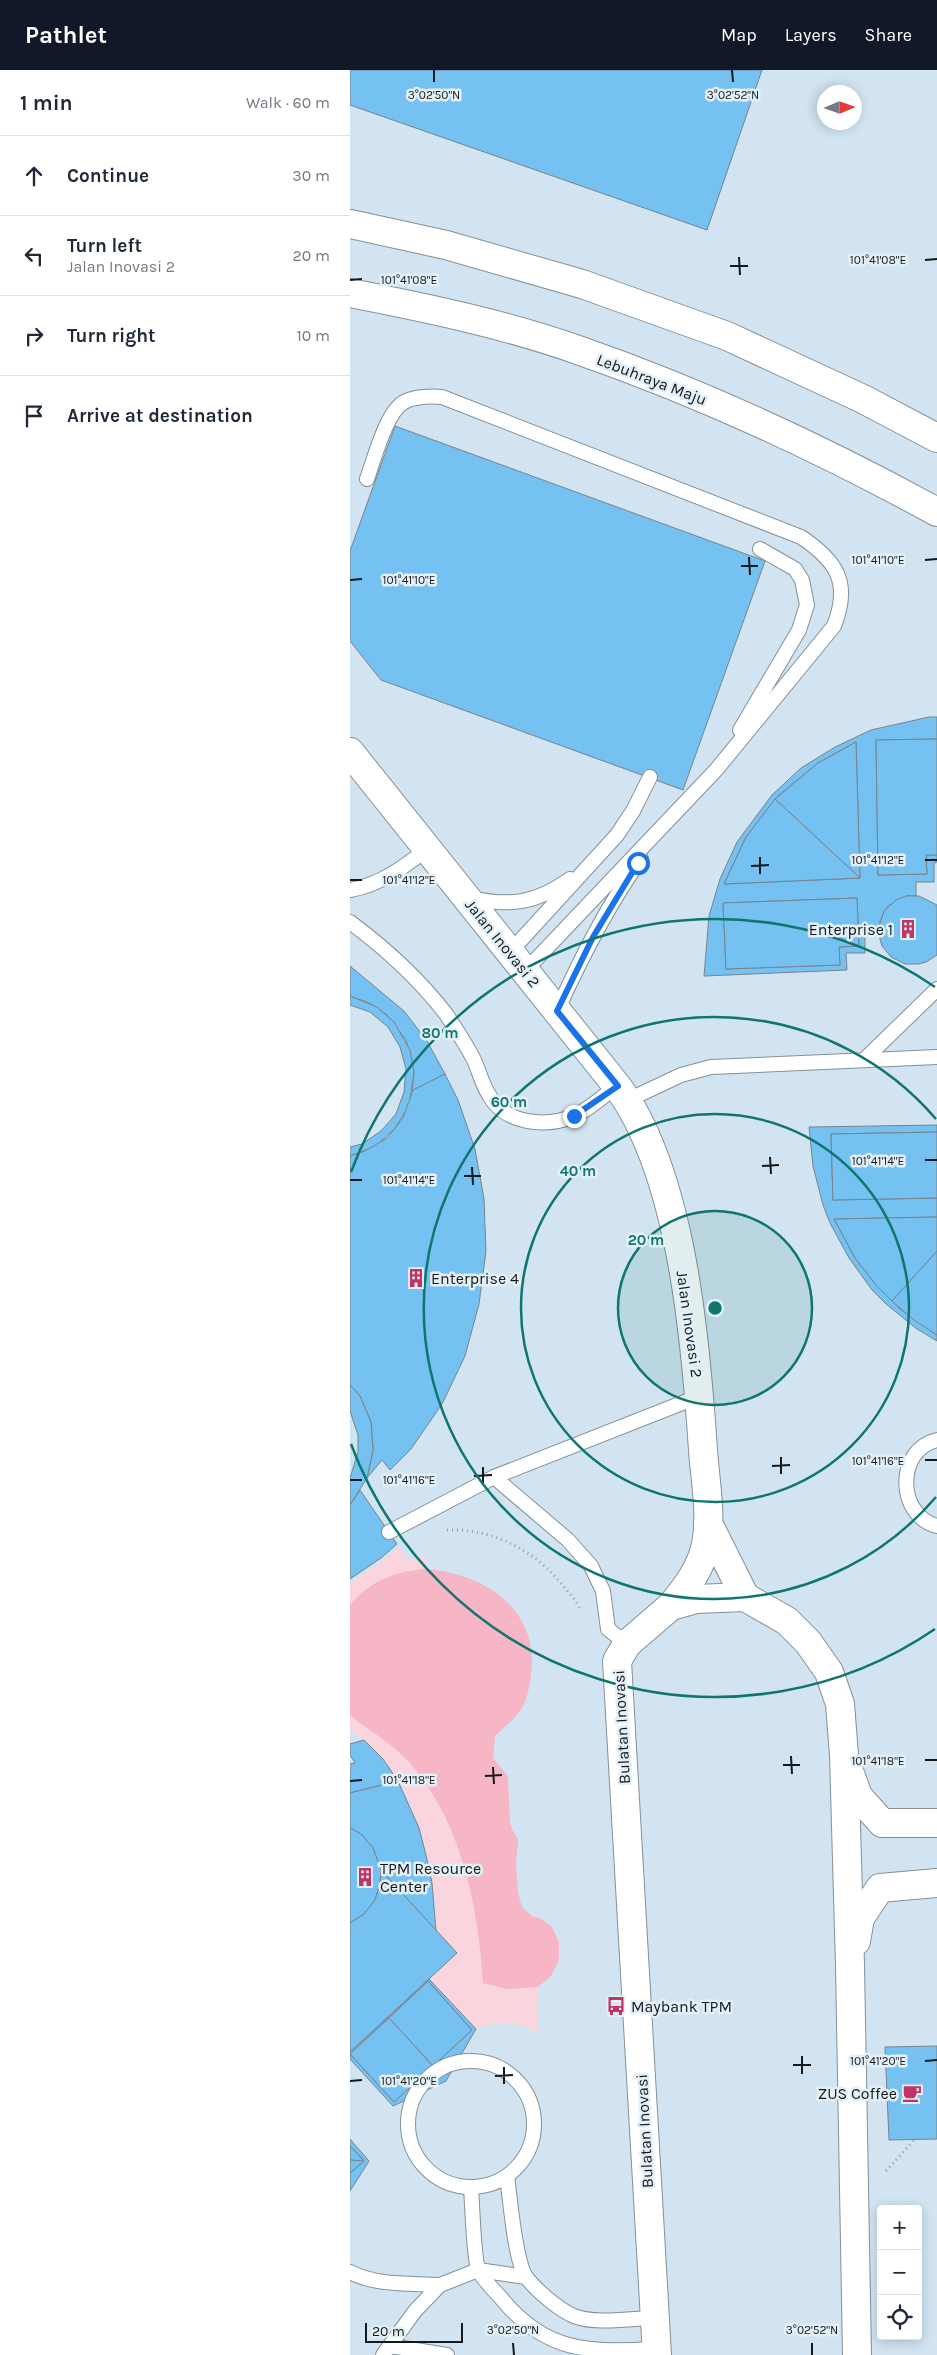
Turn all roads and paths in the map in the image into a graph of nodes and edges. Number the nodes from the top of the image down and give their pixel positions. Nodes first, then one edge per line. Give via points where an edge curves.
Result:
1 (350, 224) edge
2 (350, 293) edge
3 (937, 438) edge
4 (367, 479) dead end
5 (937, 512) edge
6 (760, 549) dead end
7 (350, 752) edge
8 (716, 770) junction
9 (650, 777) dead end
10 (666, 823) junction
11 (427, 849) junction
12 (597, 859) junction
13 (350, 890) edge
14 (465, 896) junction
15 (350, 922) edge
16 (518, 962) junction
17 (937, 989) edge
18 (557, 1011) junction
19 (937, 1057) edge
20 (866, 1058) junction
21 (623, 1093) junction
22 (700, 1396) junction
23 (937, 1440) edge
24 (494, 1477) junction
25 (708, 1523) junction
26 (937, 1526) edge
27 (440, 1530) dead end
28 (389, 1532) dead end
29 (745, 1597) junction
30 (671, 1606) junction
31 (582, 1614) dead end
32 (627, 1644) junction
33 (844, 1755) junction
34 (937, 1823) edge
35 (937, 1883) edge
36 (850, 1966) junction
37 (916, 2139) dead end
38 (507, 2176) junction
39 (885, 2177) dead end
40 (471, 2187) junction
41 (478, 2270) junction
42 (350, 2272) edge
43 (526, 2277) junction
44 (440, 2284) junction
45 (655, 2318) junction
46 (386, 2350) edge
47 (656, 2352) edge
48 (447, 2355) edge
49 (858, 2355) edge

1 - 3 main road via 446,245 582,284 727,336 863,399
2 - 5 main road, Lebuhraya Maju via 441,311 577,349 708,400 796,440
4 - 8 lane via 389,421 402,403 420,396 442,397 802,536 819,549 833,565 841,585 842,606 834,626
6 - 8 lane via 795,569 802,580 807,605 804,618 782,659
7 - 11 main road, Jalan Inovasi 2
8 - 10 lane
9 - 12 lane via 633,812
10 - 16 lane
10 - 18 lane via 615,897
11 - 13 lane via 403,868
11 - 14 main road, Jalan Inovasi 2
12 - 14 lane via 554,891 532,899 499,904
12 - 16 lane
14 - 16 main road, Jalan Inovasi 2
15 - 21 lane via 395,959 445,1014 466,1045 489,1096 500,1110 516,1119 556,1121
16 - 18 main road, Jalan Inovasi 2
17 - 20 lane
18 - 21 main road, Jalan Inovasi 2
19 - 20 lane
20 - 21 lane via 695,1070
21 - 22 main road, Jalan Inovasi 2 via 652,1151 670,1207 691,1323
22 - 24 lane
22 - 25 main road, Jalan Inovasi 2
23 - 26 lane via 920,1449 906,1475 910,1505 920,1517
24 - 28 lane
24 - 32 lane via 568,1540 591,1566 603,1590 608,1629
25 - 29 main road
25 - 30 main road via 706,1546 691,1583
27 - 31 path via 463,1530 492,1536 526,1552 553,1573
29 - 30 main road, Bulatan Inovasi via 696,1599
29 - 33 main road via 787,1621 808,1642 829,1672 840,1704
30 - 32 main road, Bulatan Inovasi
32 - 45 main road, Bulatan Inovasi via 617,1661
33 - 34 main road via 858,1796 882,1823
33 - 36 main road
35 - 36 main road via 880,1888 860,1918
36 - 49 main road
37 - 39 path via 886,2170
38 - 40 lane via 490,2184
38 - 40 lane via 530,2146 534,2128 532,2109 525,2091 498,2066 480,2060 443,2066 416,2092 409,2110 412,2147 421,2164 435,2176 452,2185
38 - 43 lane via 517,2247
40 - 41 lane
41 - 43 lane
41 - 44 lane
41 - 47 lane via 509,2308 543,2336 561,2344 604,2351
42 - 44 lane via 388,2282
43 - 45 lane via 557,2306 575,2316 598,2320
44 - 46 lane
45 - 47 main road, Bulatan Inovasi
46 - 48 lane

